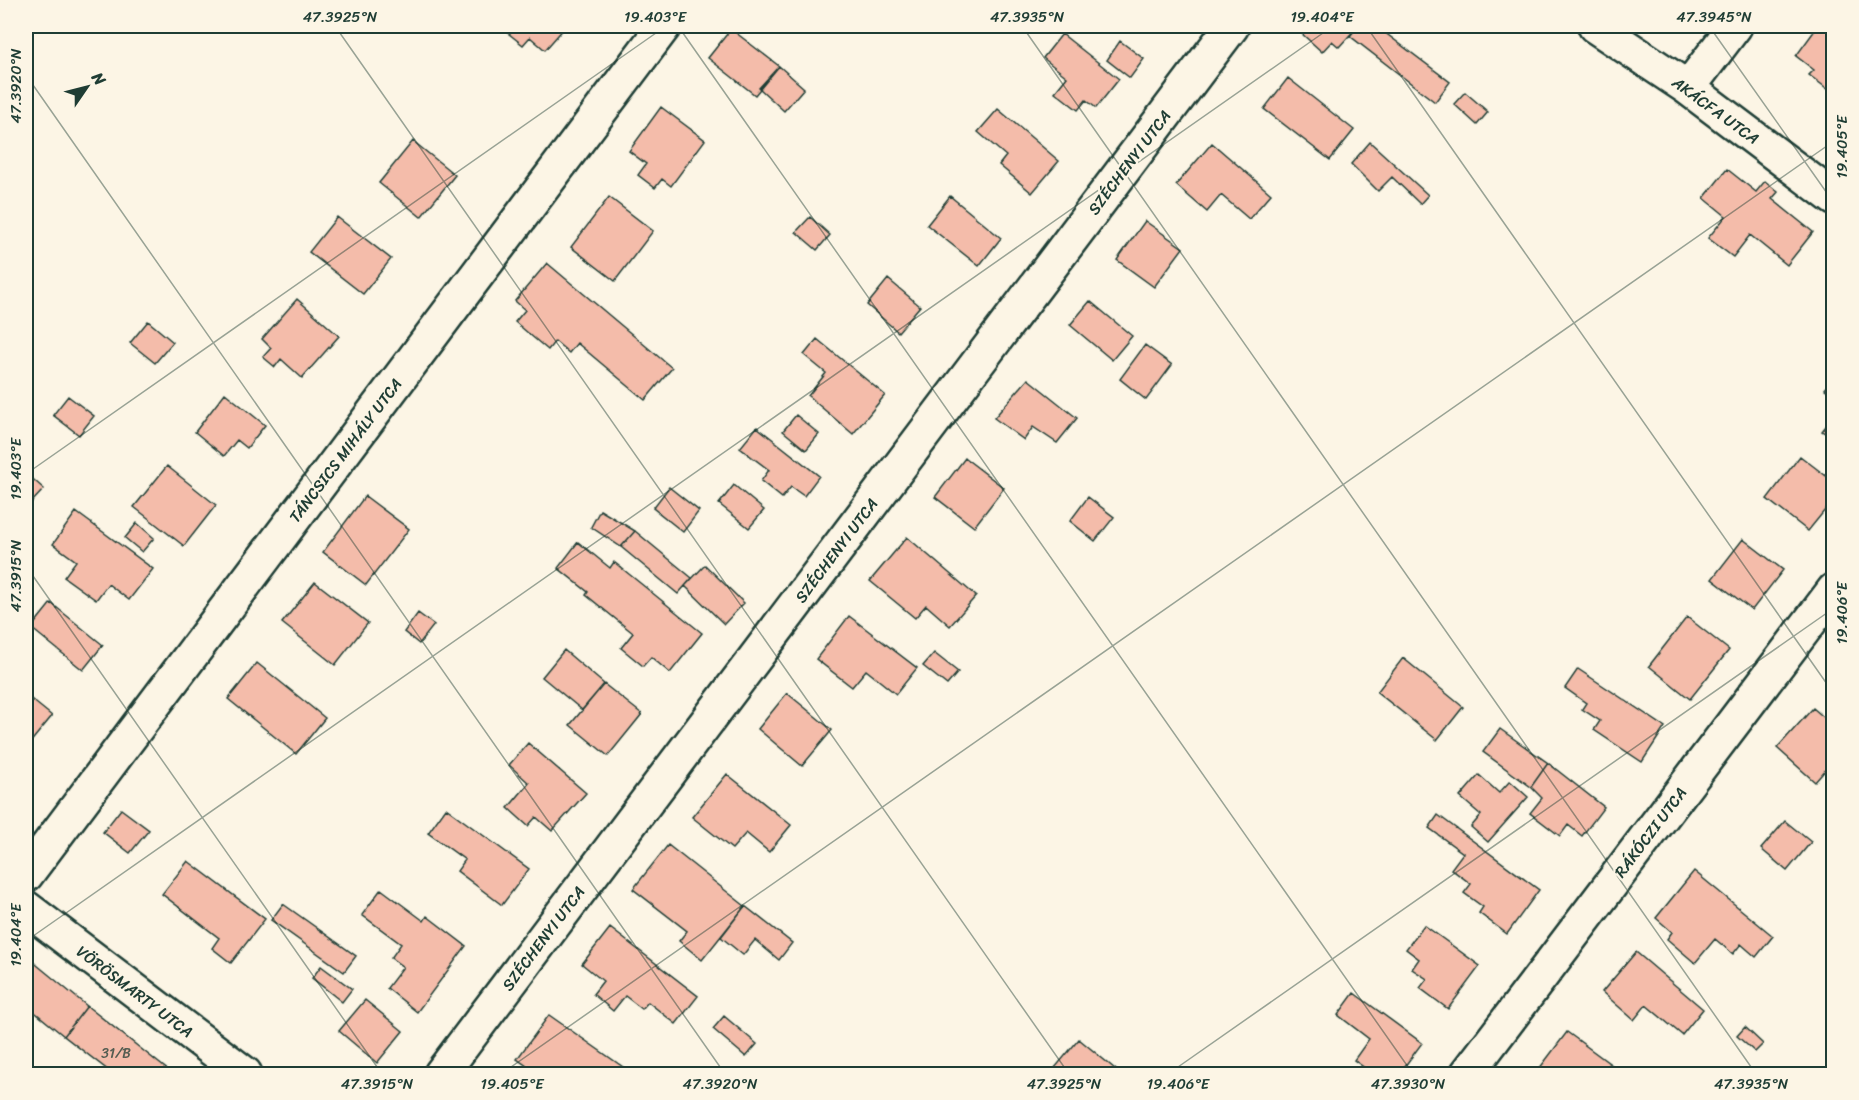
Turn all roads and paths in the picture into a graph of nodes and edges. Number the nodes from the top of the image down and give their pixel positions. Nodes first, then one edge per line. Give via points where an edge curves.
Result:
1 (664, 26) edge
2 (1232, 26) edge
3 (1595, 26) edge
4 (1735, 26) edge
5 (1688, 88) junction
6 (1833, 198) edge
7 (1833, 590) edge
8 (26, 875) edge
9 (26, 908) edge
10 (245, 1074) edge
11 (441, 1074) edge
12 (1467, 1074) edge

1 - 8 street, TÁNCSICS MIHÁLY UTCA
2 - 11 street, SZÉCHENYI UTCA
3 - 5 street, AKÁCFA UTCA
4 - 5 street
5 - 6 street, AKÁCFA UTCA
7 - 12 street, RÁKÓCZI UTCA
9 - 10 street, VÖRÖSMARTY UTCA

